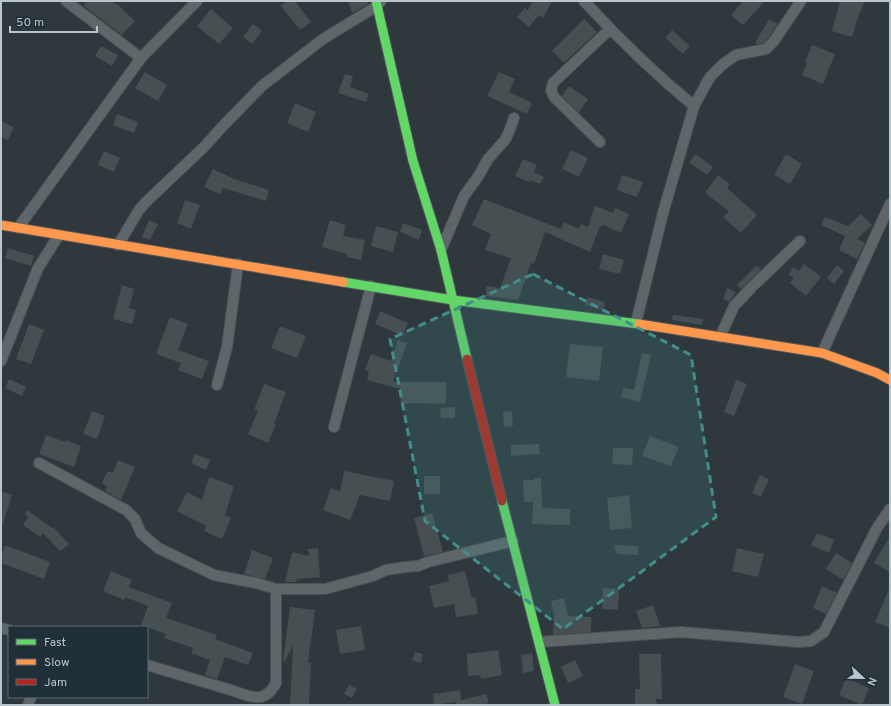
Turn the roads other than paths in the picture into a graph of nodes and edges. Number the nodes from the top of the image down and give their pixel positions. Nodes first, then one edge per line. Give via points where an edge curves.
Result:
1 (66, 1) edge
2 (197, 1) edge
3 (584, 1) edge
4 (801, 1) edge
5 (378, 3) edge
6 (610, 29) junction
7 (141, 58) junction
8 (694, 106) junction
9 (514, 118) dead end
10 (600, 142) dead end
11 (890, 204) edge
12 (1, 225) edge
13 (18, 228) junction
14 (59, 235) junction
15 (800, 241) dead end
16 (118, 245) junction
17 (441, 250) junction
18 (238, 264) junction
19 (371, 286) junction
20 (453, 300) junction
21 (636, 324) junction
22 (720, 337) junction
23 (822, 353) junction
24 (1, 361) edge
25 (890, 380) edge
26 (217, 385) dead end
27 (334, 427) dead end
28 (39, 463) dead end
29 (890, 508) edge
30 (513, 541) junction
31 (276, 589) junction
32 (539, 642) junction
33 (148, 665) edge
34 (555, 705) edge

1 - 7 street
2 - 7 street
3 - 6 street
4 - 8 street via 766,49 736,55 722,65 710,77
5 - 16 street via 323,39 262,86 205,146 146,202
5 - 17 street via 413,161
6 - 8 street
6 - 10 street via 553,83 551,90
7 - 13 street
8 - 21 street via 663,213
9 - 17 street via 505,140 488,158 464,196
11 - 23 street
12 - 13 street
13 - 14 street
14 - 16 street
14 - 24 street via 38,268
15 - 22 street via 734,306
16 - 18 street
17 - 20 street
18 - 19 street
18 - 26 street via 227,347
19 - 20 street
19 - 27 street
20 - 21 street
20 - 30 street
21 - 22 street
22 - 23 street
23 - 25 street
28 - 31 street via 126,510 135,519 141,533 158,548 214,575
29 - 32 street via 877,528 824,632 811,642 681,632
30 - 31 street via 418,566 386,570 325,589
30 - 32 street
31 - 33 street via 276,682 272,691 262,697 248,696
32 - 34 street

